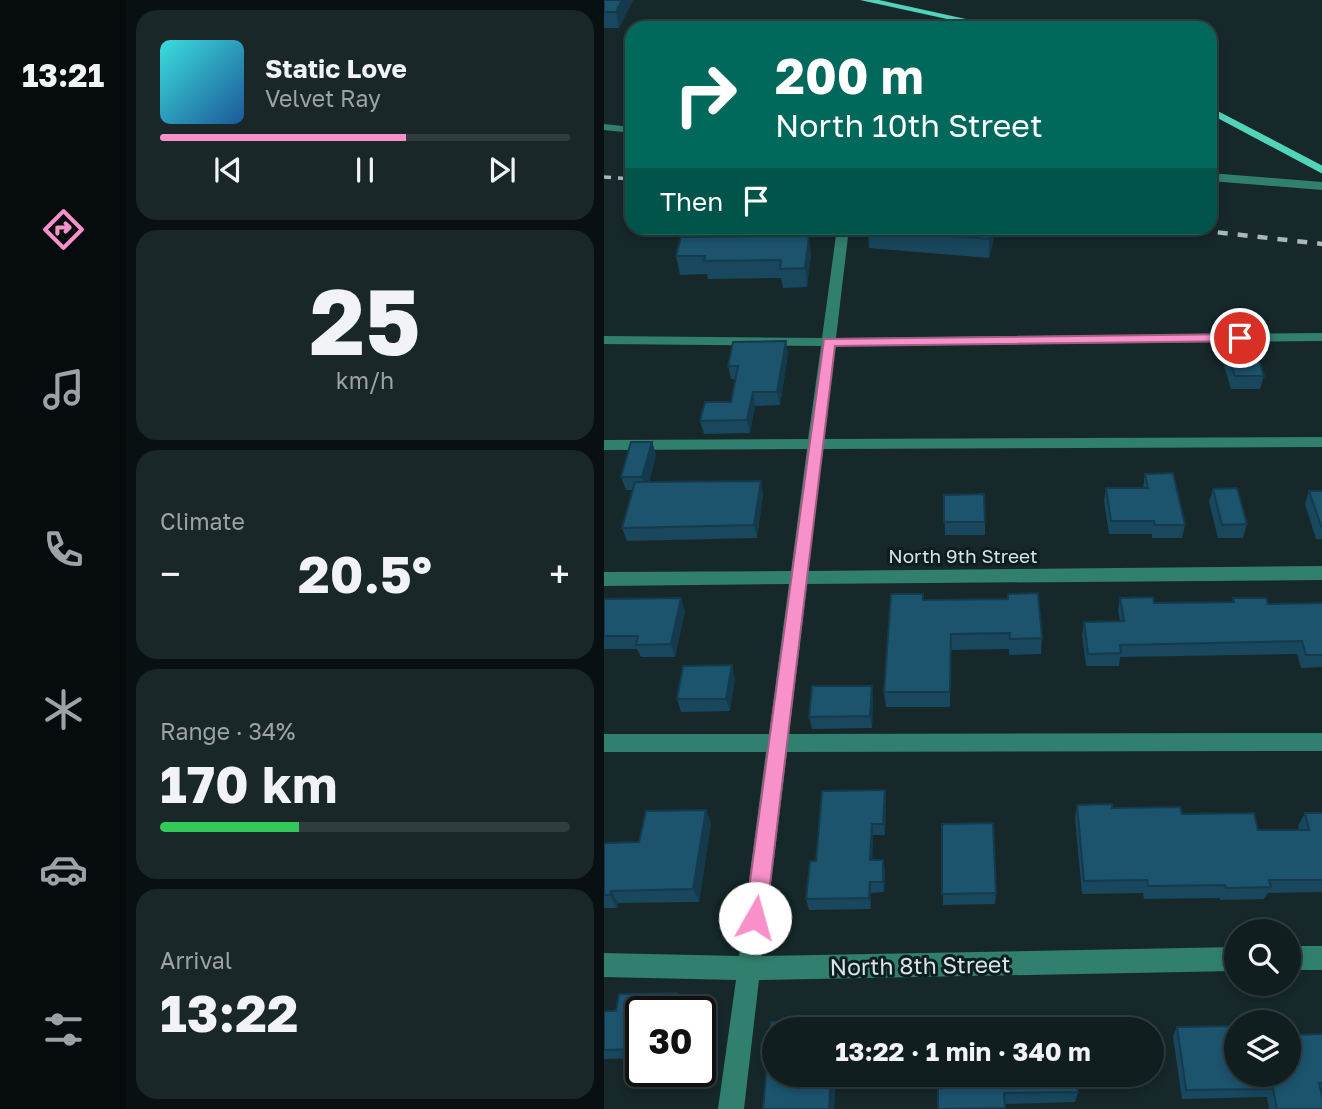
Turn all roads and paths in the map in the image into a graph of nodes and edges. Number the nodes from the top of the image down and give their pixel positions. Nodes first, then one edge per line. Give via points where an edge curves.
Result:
1 (865, 0) edge
2 (968, 21) edge
3 (1217, 114) edge
4 (604, 127) edge
5 (625, 129) edge
6 (1322, 171) edge
7 (1217, 178) edge
8 (1322, 186) edge
9 (842, 235) edge
10 (1322, 338) edge
11 (604, 340) edge
12 (829, 342) junction
13 (1322, 442) edge
14 (816, 444) junction
15 (604, 445) edge
16 (1322, 573) edge
17 (799, 577) junction
18 (604, 579) edge
19 (1322, 742) edge
20 (604, 743) edge
21 (778, 743) junction
22 (1301, 958) edge
23 (1322, 958) edge
24 (1224, 959) edge
25 (604, 965) edge
26 (749, 968) junction
27 (731, 1109) edge

1 - 2 main road
3 - 6 main road
4 - 5 street
7 - 8 street
9 - 12 street
10 - 12 street
11 - 12 street
12 - 14 street
13 - 14 street
14 - 15 street
14 - 17 street
16 - 17 street, North 9th Street
17 - 18 street, North 9th Street
17 - 21 street
19 - 21 street
20 - 21 street
21 - 26 street
22 - 23 street
24 - 26 street, North 8th Street
25 - 26 street, North 8th Street
26 - 27 street

